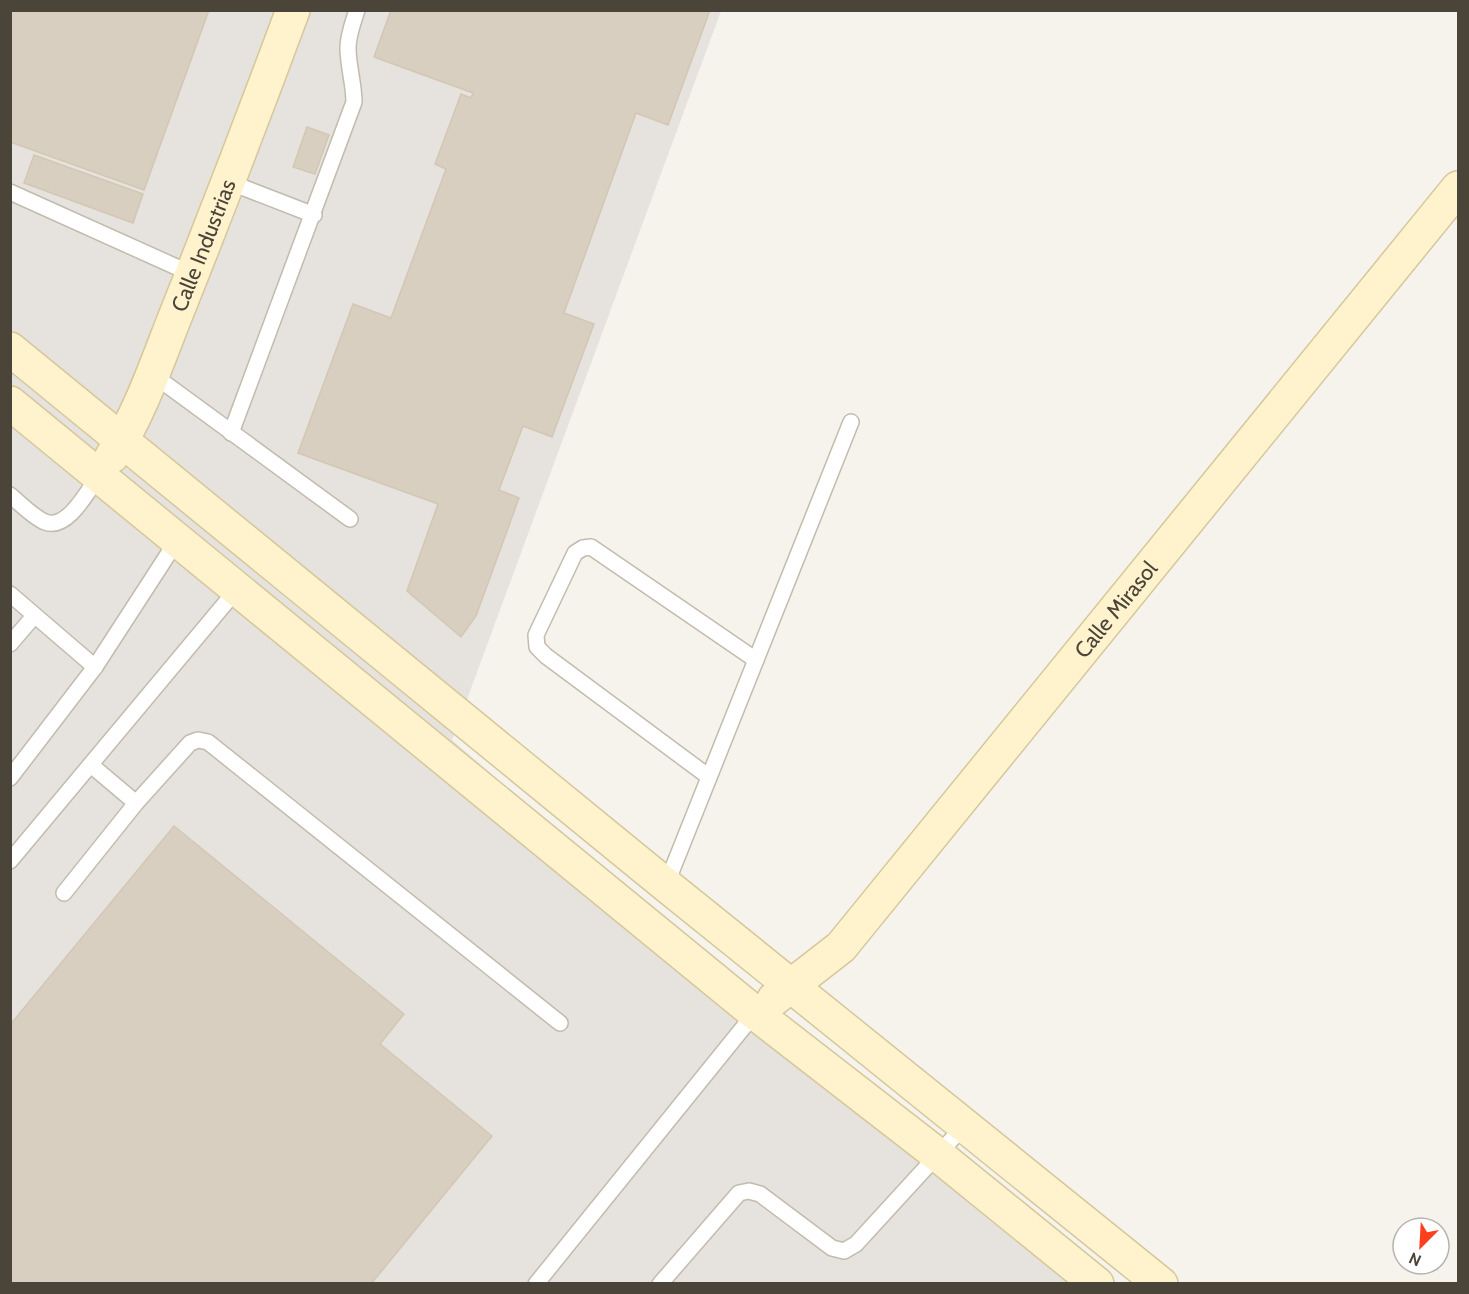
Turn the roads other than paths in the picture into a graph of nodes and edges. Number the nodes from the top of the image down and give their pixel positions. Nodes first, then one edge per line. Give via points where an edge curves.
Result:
1 (293, 10) edge
2 (357, 10) edge
3 (229, 182) junction
4 (1458, 188) edge
5 (10, 192) edge
6 (314, 215) junction
7 (192, 274) junction
8 (10, 350) edge
9 (152, 374) junction
10 (10, 403) edge
11 (851, 422) dead end
12 (231, 433) junction
13 (123, 440) junction
14 (99, 475) junction
15 (10, 495) edge
16 (202, 505) junction
17 (350, 519) dead end
18 (178, 539) junction
19 (238, 588) junction
20 (10, 594) edge
21 (34, 616) junction
22 (10, 644) edge
23 (756, 660) junction
24 (95, 668) junction
25 (91, 765) junction
26 (710, 777) junction
27 (10, 778) edge
28 (136, 803) junction
29 (10, 861) edge
30 (666, 885) junction
31 (64, 893) dead end
32 (791, 986) junction
33 (756, 1013) junction
34 (560, 1023) dead end
35 (964, 1126) junction
36 (938, 1155) junction
37 (536, 1284) edge
38 (660, 1284) edge
39 (1097, 1284) edge
40 (1161, 1284) edge

1 - 3 main road, Calle Industrias
2 - 6 lane via 348,49 354,102
3 - 6 lane
3 - 7 main road, Calle Industrias
4 - 32 main road, Calle Mirasol via 841,947
5 - 7 lane
6 - 12 lane
7 - 9 main road, Calle Industrias
8 - 13 main road
9 - 12 lane
9 - 13 main road, Calle Industrias
10 - 14 main road
11 - 23 lane
12 - 17 lane
13 - 14 main road, Calle Industrias
13 - 16 main road
14 - 15 lane via 66,520 55,524 44,521
14 - 18 main road
16 - 18 main road
16 - 30 main road
18 - 19 main road
18 - 24 lane
19 - 25 lane
19 - 33 main road
20 - 21 lane
21 - 22 lane
21 - 24 lane
23 - 26 lane
23 - 26 lane via 591,547 575,553 536,635 537,647 546,656
24 - 27 lane
25 - 28 lane
25 - 29 lane
26 - 30 lane
28 - 31 lane
28 - 34 lane via 190,743 208,742
30 - 32 main road
32 - 33 main road, Calle Mirasol
32 - 35 main road
33 - 36 main road
33 - 37 lane
35 - 36 lane
35 - 40 main road
36 - 38 lane via 856,1244 844,1251 832,1248 760,1194 739,1193
36 - 39 main road

